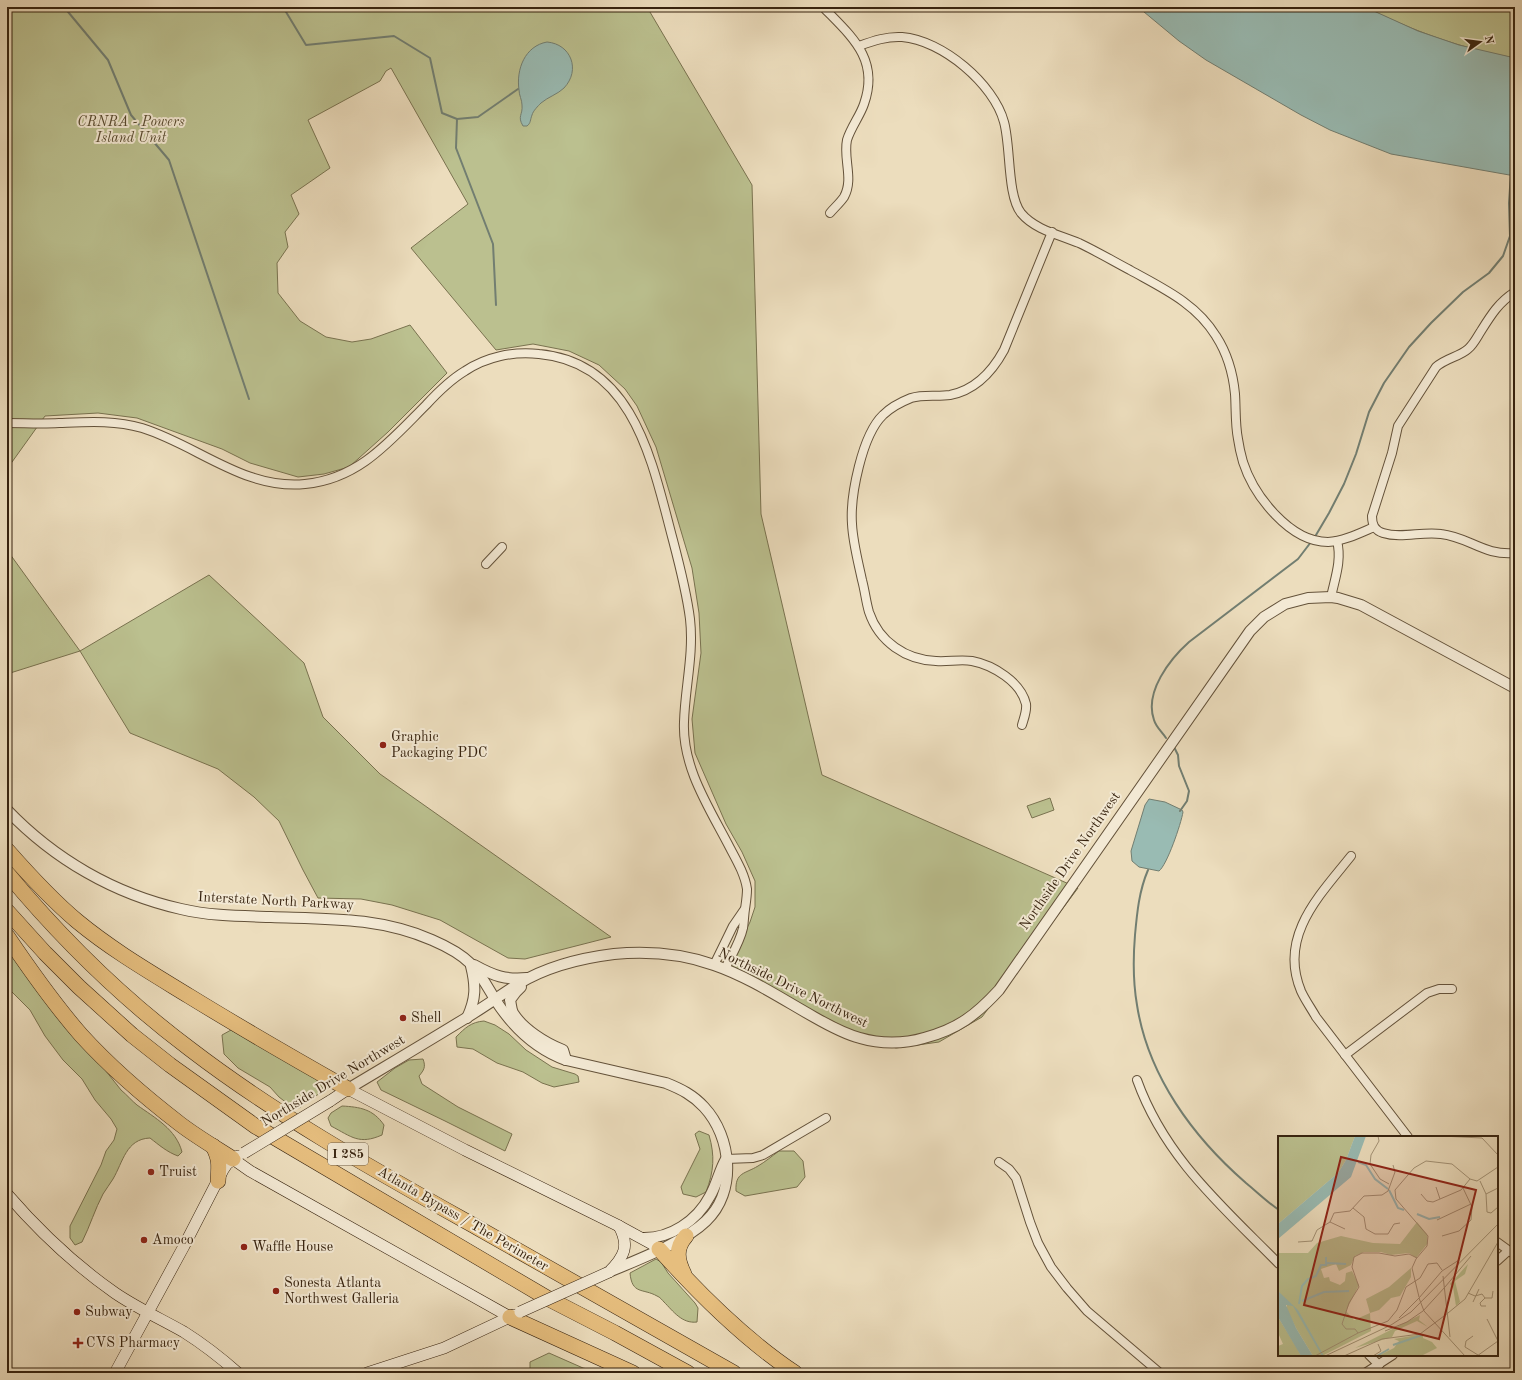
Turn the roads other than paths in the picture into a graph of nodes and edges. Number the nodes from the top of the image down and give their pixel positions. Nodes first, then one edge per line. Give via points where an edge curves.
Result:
1 (823, 7) edge
2 (858, 46) junction
3 (830, 213) dead end
4 (1052, 232) junction
5 (1515, 292) edge
6 (7, 423) edge
7 (1374, 527) junction
8 (1337, 541) junction
9 (502, 547) dead end
10 (1515, 553) edge
11 (486, 564) dead end
12 (1331, 597) junction
13 (1515, 688) edge
14 (1022, 725) dead end
15 (7, 810) edge
16 (7, 850) edge
17 (1351, 856) dead end
18 (7, 873) edge
19 (745, 910) junction
20 (7, 912) edge
21 (7, 936) edge
22 (469, 963) junction
23 (714, 965) junction
24 (725, 969) junction
25 (531, 977) junction
26 (1452, 989) dead end
27 (495, 1000) junction
28 (466, 1018) junction
29 (1345, 1055) junction
30 (566, 1060) junction
31 (1137, 1080) dead end
32 (348, 1089) junction
33 (826, 1118) dead end
34 (1407, 1136) edge
35 (213, 1146) junction
36 (238, 1156) junction
37 (726, 1159) junction
38 (999, 1162) dead end
39 (218, 1181) junction
40 (7, 1194) edge
41 (619, 1226) junction
42 (686, 1236) junction
43 (642, 1238) junction
44 (1498, 1243) edge
45 (659, 1249) junction
46 (1512, 1253) edge
47 (1498, 1260) edge
48 (1278, 1263) edge
49 (609, 1272) junction
50 (690, 1283) junction
51 (148, 1313) junction
52 (515, 1315) junction
53 (1370, 1356) edge
54 (1392, 1356) edge
55 (1379, 1365) junction
56 (115, 1373) edge
57 (238, 1373) edge
58 (367, 1373) edge
59 (633, 1373) edge
60 (688, 1373) edge
61 (734, 1373) edge
62 (795, 1373) edge
63 (1160, 1373) edge
64 (1365, 1373) edge

1 - 2 street
2 - 3 street via 868,67 868,89 864,105 847,140 847,189
2 - 4 street via 894,37 916,39 941,51 978,78 994,98 1004,121 1016,205 1028,220
4 - 8 street via 1086,246 1173,294 1200,315 1216,336 1228,360 1235,392 1237,436 1243,463 1253,485 1270,508 1287,526 1300,535 1318,541
4 - 14 street via 1004,350 995,366 981,381 965,390 950,395 911,398 883,415 873,429 863,455 855,483 852,507 853,539 870,612 882,636 898,650 916,658 934,661 971,661 996,670 1011,680 1024,699 1026,706
5 - 7 street via 1500,303 1469,348 1436,367 1398,426 1372,516
6 - 19 street via 56,424 95,421 125,424 157,433 253,478 279,484 305,484 337,477 366,462 444,386 482,362 518,353 543,354 569,360 592,372 611,387 627,406 652,462 686,592 690,620 691,663 684,722 687,754 697,784 743,875 747,887
7 - 8 street
7 - 10 street via 1382,533 1395,535 1443,534 1489,552
8 - 12 street via 1340,558
9 - 11 street
12 - 13 street, Northside Drive Northwest via 1361,605
12 - 24 street, Northside Drive Northwest via 1308,598 1285,604 1274,609 1250,631 998,990 982,1008 962,1024 915,1041 891,1043 864,1040 828,1025
15 - 22 street, Interstate North Parkway via 49,848 82,870 117,887 180,909 205,913 378,923 434,941 456,952
16 - 32 highway via 58,904 117,951
17 - 29 street via 1306,915 1298,935 1295,956 1297,978 1304,997
18 - 61 highway, Atlanta Bypass / The Perimeter / I 285 via 88,962 189,1049 241,1087 381,1173
19 - 23 street via 733,926
19 - 24 street via 742,931
20 - 60 highway, Atlanta Bypass / The Perimeter / I 285 via 79,987 132,1034 255,1126 547,1298
21 - 35 highway via 81,1035 134,1087 181,1125
22 - 25 street via 500,978
22 - 27 street, Interstate North Parkway via 482,978
22 - 28 street via 474,979 474,996
23 - 24 street, Northside Drive Northwest
23 - 25 street, Northside Drive Northwest via 675,955 629,953 559,966
25 - 27 street, Northside Drive Northwest
25 - 30 street via 510,1000 512,1012 527,1028 563,1050
26 - 29 street via 1439,989 1427,993
27 - 28 street, Northside Drive Northwest
27 - 30 street, Interstate North Parkway via 506,1016 526,1036 549,1053
28 - 32 street, Northside Drive Northwest
29 - 34 street
30 - 37 street, Interstate North Parkway via 666,1083 690,1094 705,1108 716,1124 723,1141
31 - 48 street via 1158,1127 1188,1170
32 - 36 main road, Northside Drive Northwest, bridge
32 - 41 main road
33 - 37 street via 763,1155
35 - 36 highway
35 - 39 highway via 219,1159
36 - 39 main road, Northside Drive Northwest via 223,1170
36 - 52 main road via 250,1171
37 - 42 street, Interstate North Parkway via 728,1170 725,1190 716,1209 706,1221
37 - 43 street via 710,1197 697,1214 668,1234
38 - 63 street via 1016,1178 1038,1243 1051,1267 1067,1288 1087,1310
39 - 51 main road, Northside Drive Northwest
40 - 51 main road via 37,1227 79,1265
41 - 43 main road
41 - 49 main road via 624,1240 624,1251
42 - 45 street, Interstate North Parkway
42 - 50 highway via 678,1255 681,1268
43 - 45 main road
44 - 46 street
45 - 49 street, Interstate North Parkway
45 - 50 highway
46 - 47 street
49 - 52 main road, bridge
50 - 62 highway via 742,1332
51 - 56 main road, Northside Drive Northwest
51 - 57 main road via 190,1336
52 - 58 main road via 439,1350
52 - 59 highway
53 - 55 street
54 - 55 street
55 - 64 street

